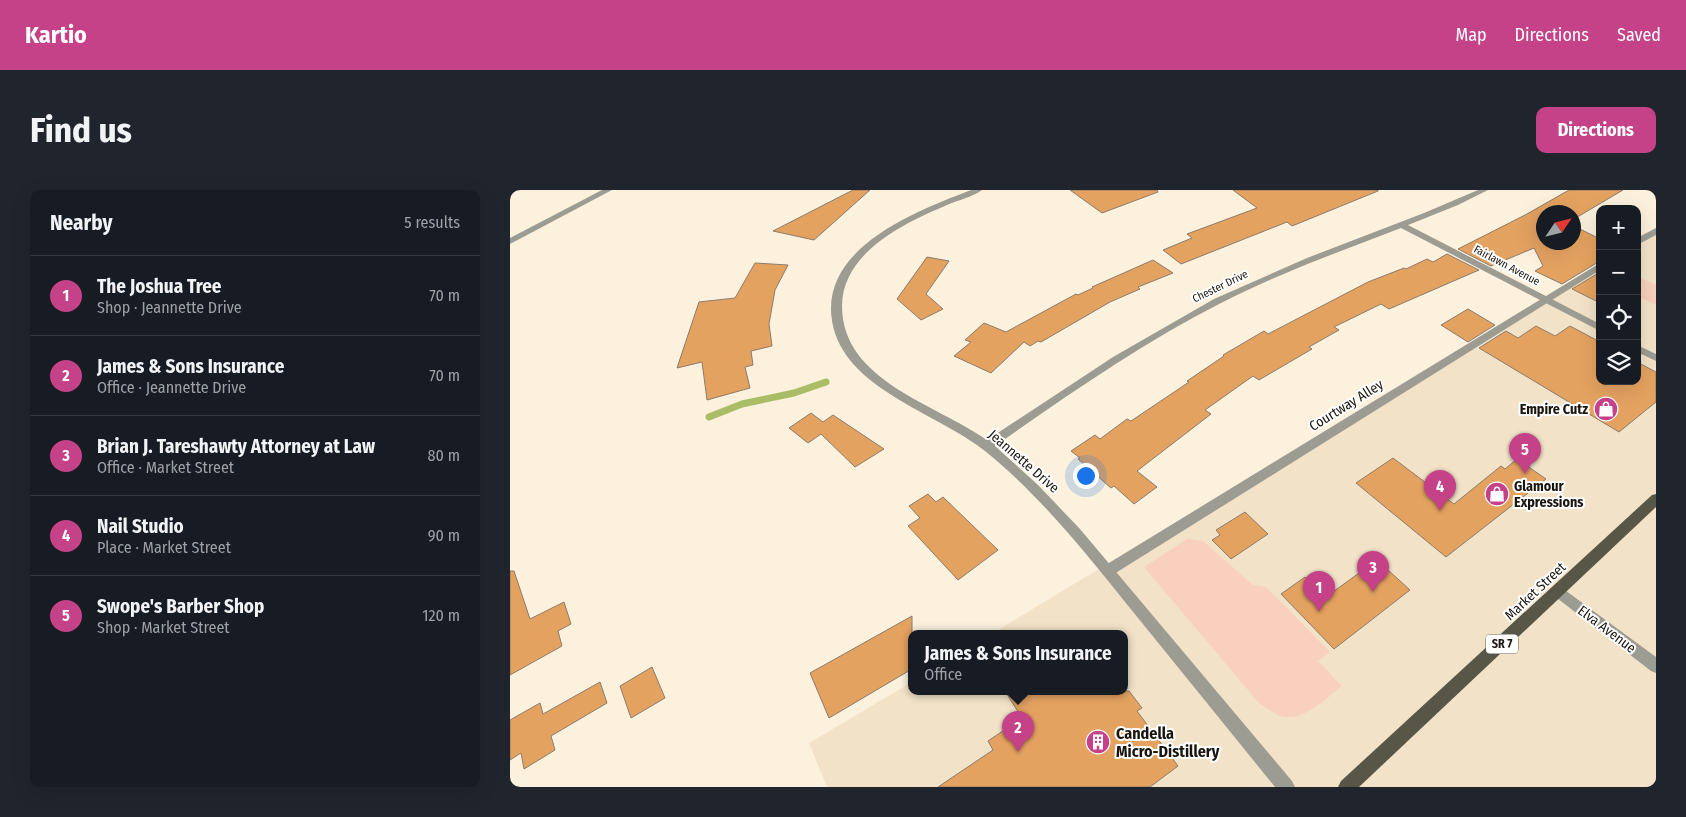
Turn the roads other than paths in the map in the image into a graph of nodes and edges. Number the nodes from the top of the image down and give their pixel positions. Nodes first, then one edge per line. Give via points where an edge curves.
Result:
1 (608, 190) edge
2 (978, 190) edge
3 (1484, 190) edge
4 (1402, 225) junction
5 (1656, 231) edge
6 (1641, 240) edge
7 (510, 241) edge
8 (1596, 268) edge
9 (1545, 300) junction
10 (1596, 326) edge
11 (1641, 350) edge
12 (1656, 358) edge
13 (987, 446) junction
14 (1656, 500) edge
15 (1108, 570) junction
16 (1558, 591) junction
17 (1656, 666) edge
18 (1286, 787) edge
19 (1347, 787) edge

1 - 7 street
2 - 13 street, Jeannette Drive via 913,216 869,245 843,281 836,308 841,335 863,368 883,384
3 - 4 street, Chester Drive
4 - 9 street, Fairlawn Avenue
4 - 13 street, Chester Drive via 1300,263 1204,307 1098,370
5 - 6 street
8 - 9 street, Courtway Alley
9 - 10 street, Fairlawn Avenue
9 - 15 street, Courtway Alley
11 - 12 street
13 - 15 street, Jeannette Drive via 1042,495
14 - 16 main road, Market Street / SR 7
15 - 18 street, Jeannette Drive
16 - 17 street, Elva Avenue
16 - 19 main road, Market Street / SR 7

